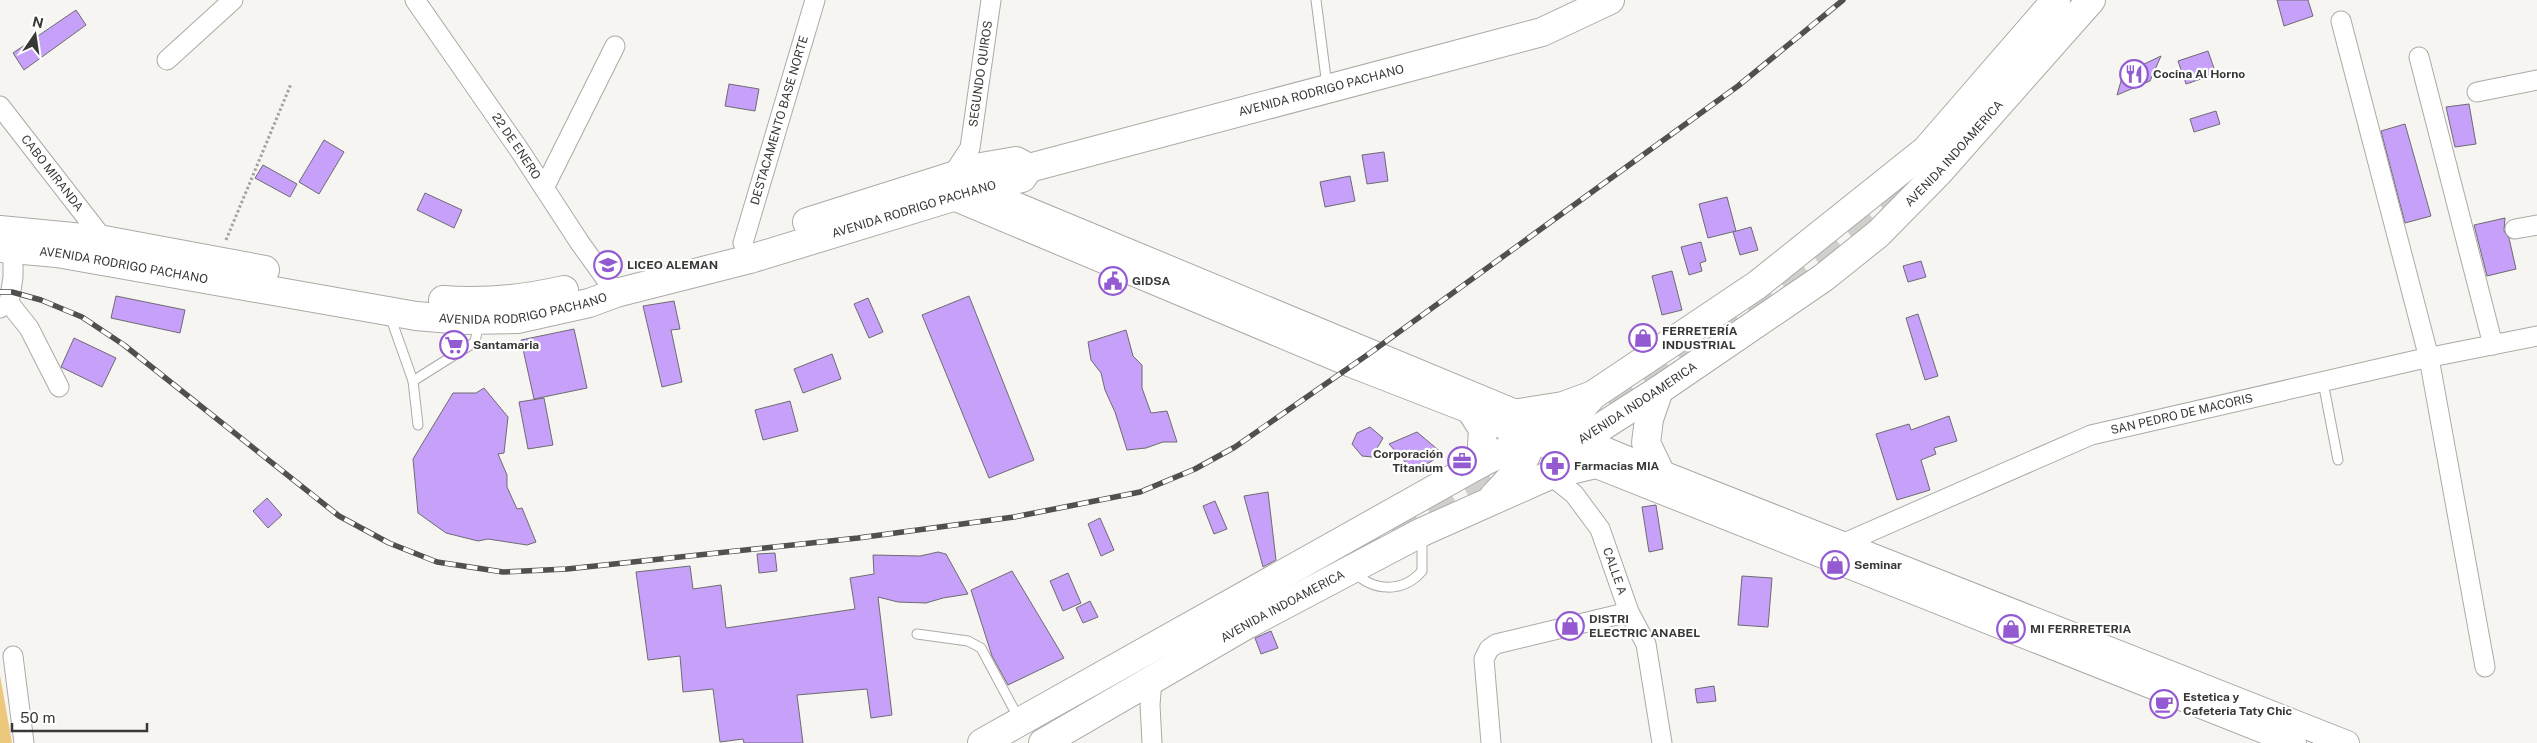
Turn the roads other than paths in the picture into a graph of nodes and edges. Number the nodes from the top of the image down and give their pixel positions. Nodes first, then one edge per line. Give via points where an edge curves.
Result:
1 (233, 0) edge
2 (416, 0) edge
3 (815, 0) edge
4 (992, 0) edge
5 (1316, 0) edge
6 (1610, 0) edge
7 (2056, 0) edge
8 (2091, 0) edge
9 (1569, 9) edge
10 (2341, 21) dead end
11 (615, 46) dead end
12 (2419, 57) dead end
13 (167, 60) dead end
14 (2537, 80) edge
15 (1328, 89) junction
16 (2477, 92) dead end
17 (0, 106) edge
18 (977, 168) junction
19 (952, 186) junction
20 (544, 188) junction
21 (2537, 225) edge
22 (2515, 229) dead end
23 (6, 239) edge
24 (104, 240) junction
25 (743, 243) junction
26 (7, 277) edge
27 (612, 286) junction
28 (4, 305) edge
29 (388, 311) junction
30 (479, 319) junction
31 (2537, 336) edge
32 (2493, 345) junction
33 (2429, 358) junction
34 (413, 381) junction
35 (2323, 382) junction
36 (59, 386) dead end
37 (1659, 390) junction
38 (1593, 395) junction
39 (1472, 412) junction
40 (1519, 414) junction
41 (418, 425) dead end
42 (1531, 440) junction
43 (1562, 449) junction
44 (2338, 460) dead end
45 (1481, 463) junction
46 (1592, 465) junction
47 (1660, 472) junction
48 (1488, 502) junction
49 (1422, 532) junction
50 (1842, 544) junction
51 (1352, 569) junction
52 (1629, 612) junction
53 (917, 634) dead end
54 (13, 656) dead end
55 (2485, 667) dead end
56 (1152, 680) junction
57 (1021, 722) junction
58 (24, 743) edge
59 (982, 743) edge
60 (1043, 743) edge
61 (1152, 743) edge
62 (1491, 743) edge
63 (1662, 743) edge
64 (2294, 743) edge
65 (2347, 743) edge

1 - 13 street
2 - 20 street, 22 DE ENERO
3 - 25 street, DESTACAMENTO BASE NORTE
4 - 18 street, SEGUNDO QUIROS
5 - 15 lane
6 - 9 main road, AVENIDA RODRIGO PACHANO
7 - 38 main road, AVENIDA INDOAMERICA via 1926,150 1757,285
8 - 37 main road, AVENIDA INDOAMERICA via 1938,173 1878,234 1823,278
9 - 15 main road, AVENIDA RODRIGO PACHANO via 1542,32
10 - 33 street
11 - 20 street
12 - 32 street
14 - 16 street
15 - 18 main road, AVENIDA RODRIGO PACHANO via 1029,168 1016,161
17 - 24 street, CABO MIRANDA
18 - 19 main road, AVENIDA RODRIGO PACHANO
18 - 40 street via 1370,353
19 - 25 main road, AVENIDA RODRIGO PACHANO
19 - 27 main road, AVENIDA RODRIGO PACHANO via 750,259
19 - 39 street via 1351,365
20 - 27 street, 22 DE ENERO
21 - 22 street
23 - 24 main road, AVENIDA RODRIGO PACHANO
23 - 26 street
23 - 29 main road, AVENIDA RODRIGO PACHANO via 57,253
24 - 27 main road, AVENIDA RODRIGO PACHANO via 407,297 462,301
25 - 27 main road, AVENIDA RODRIGO PACHANO
26 - 28 street
27 - 30 main road, AVENIDA RODRIGO PACHANO via 589,303 517,319
28 - 36 street via 29,328
29 - 30 main road, AVENIDA RODRIGO PACHANO via 416,316
29 - 34 lane
30 - 34 lane via 475,342
31 - 32 street, SAN PEDRO DE MACORIS
32 - 33 street, SAN PEDRO DE MACORIS
33 - 35 street, SAN PEDRO DE MACORIS
33 - 55 street
34 - 41 lane
35 - 44 lane
35 - 50 street, SAN PEDRO DE MACORIS via 2091,435
37 - 43 main road, AVENIDA INDOAMERICA
37 - 47 main road via 1648,419 1646,443
38 - 40 main road via 1563,406
38 - 43 main road, AVENIDA INDOAMERICA via 1580,411
39 - 42 street
39 - 45 main road via 1483,429
40 - 42 main road via 1528,423
40 - 43 street
42 - 43 main road via 1539,434
42 - 45 main road
42 - 48 main road, AVENIDA INDOAMERICA via 1515,474
43 - 46 main road
43 - 46 main road
43 - 47 street
43 - 48 main road
43 - 52 street, CALLE A via 1574,494 1600,529
45 - 57 main road
46 - 64 street
47 - 50 street
48 - 49 main road, AVENIDA INDOAMERICA
49 - 51 main road, AVENIDA INDOAMERICA
49 - 51 lane via 1422,570 1416,578 1397,587 1375,586 1362,580
50 - 65 street
51 - 56 main road, AVENIDA INDOAMERICA
52 - 62 street via 1496,644 1489,649 1484,659
52 - 63 street, CALLE A via 1646,644
53 - 57 lane via 968,641 981,648
54 - 58 street
56 - 60 main road, AVENIDA INDOAMERICA
56 - 61 street
57 - 59 main road

